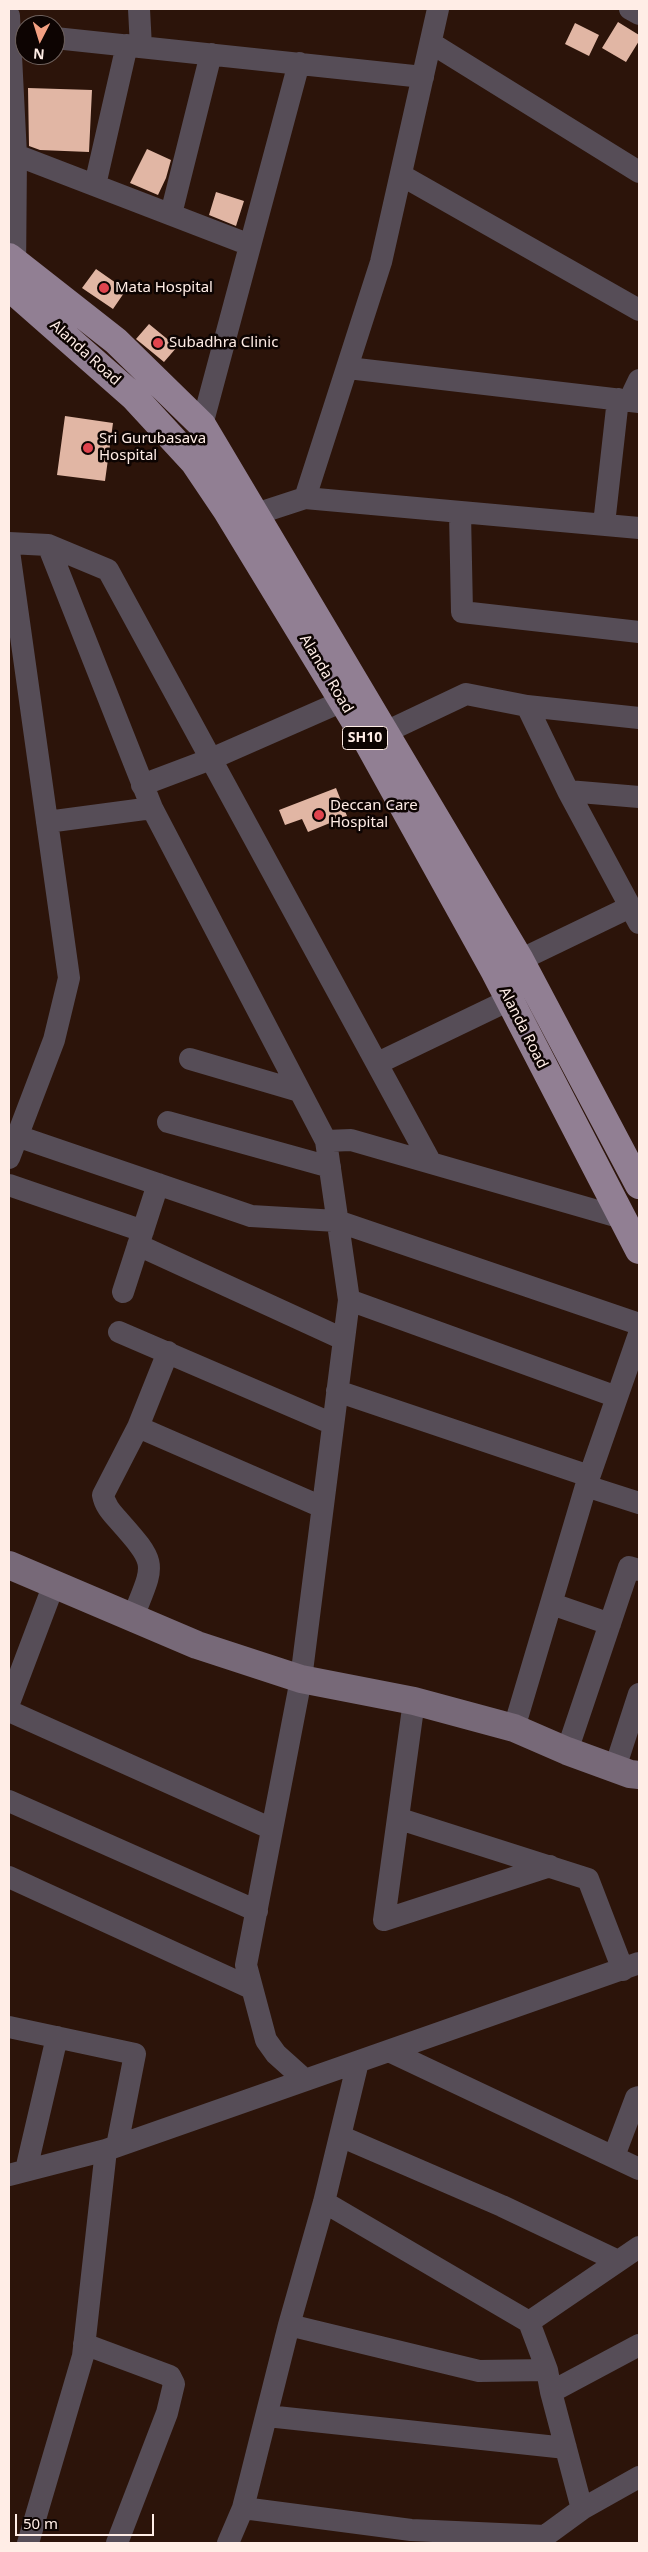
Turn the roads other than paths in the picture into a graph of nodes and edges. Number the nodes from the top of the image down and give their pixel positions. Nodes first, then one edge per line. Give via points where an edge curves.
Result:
1 (139, 9) edge
2 (438, 9) edge
3 (630, 9) edge
4 (639, 14) edge
5 (14, 28) edge
6 (65, 39) edge
7 (431, 43) junction
8 (134, 46) junction
9 (211, 54) junction
10 (299, 64) junction
11 (423, 77) junction
12 (11, 85) edge
13 (16, 155) junction
14 (639, 172) edge
15 (401, 175) junction
16 (95, 185) junction
17 (171, 214) junction
18 (250, 245) junction
19 (12, 274) edge
20 (639, 310) edge
21 (348, 368) junction
22 (639, 380) edge
23 (629, 401) edge
24 (202, 425) junction
25 (305, 498) junction
26 (227, 511) junction
27 (460, 513) junction
28 (256, 514) junction
29 (604, 524) junction
30 (639, 528) edge
31 (9, 543) edge
32 (48, 545) junction
33 (9, 553) edge
34 (639, 632) edge
35 (343, 701) junction
36 (527, 706) junction
37 (639, 718) edge
38 (377, 736) junction
39 (211, 759) junction
40 (142, 785) junction
41 (568, 791) junction
42 (639, 797) edge
43 (152, 808) junction
44 (47, 822) junction
45 (632, 901) edge
46 (520, 960) junction
47 (509, 1000) junction
48 (190, 1059) dead end
49 (378, 1063) junction
50 (299, 1090) junction
51 (168, 1122) dead end
52 (17, 1136) junction
53 (326, 1141) junction
54 (9, 1158) edge
55 (431, 1162) junction
56 (330, 1167) junction
57 (158, 1184) junction
58 (9, 1185) edge
59 (639, 1185) edge
60 (622, 1218) junction
61 (337, 1221) junction
62 (140, 1238) junction
63 (639, 1250) edge
64 (123, 1292) dead end
65 (349, 1300) junction
66 (639, 1324) edge
67 (119, 1332) dead end
68 (639, 1334) edge
69 (343, 1340) junction
70 (168, 1352) junction
71 (337, 1391) junction
72 (617, 1397) junction
73 (333, 1424) junction
74 (138, 1427) junction
75 (588, 1481) junction
76 (639, 1503) edge
77 (322, 1508) junction
78 (9, 1565) edge
79 (639, 1570) edge
80 (54, 1584) junction
81 (552, 1604) junction
82 (133, 1617) junction
83 (610, 1624) junction
84 (301, 1679) junction
85 (639, 1694) edge
86 (414, 1701) junction
87 (9, 1703) edge
88 (9, 1711) edge
89 (514, 1728) junction
90 (567, 1751) junction
91 (631, 1775) edge
92 (9, 1801) edge
93 (400, 1819) junction
94 (272, 1829) junction
95 (550, 1866) junction
96 (9, 1877) edge
97 (257, 1911) junction
98 (631, 1966) edge
99 (251, 1988) junction
100 (9, 2027) edge
101 (57, 2037) junction
102 (389, 2051) junction
103 (358, 2062) junction
104 (305, 2080) junction
105 (639, 2097) edge
106 (340, 2136) junction
107 (112, 2148) junction
108 (614, 2156) junction
109 (639, 2169) edge
110 (17, 2173) edge
111 (324, 2202) junction
112 (639, 2247) edge
113 (618, 2261) junction
114 (529, 2322) junction
115 (289, 2325) junction
116 (84, 2344) junction
117 (639, 2345) edge
118 (547, 2370) junction
119 (551, 2392) junction
120 (267, 2416) junction
121 (566, 2448) junction
122 (639, 2477) edge
123 (244, 2508) junction
124 (582, 2509) junction
125 (28, 2543) edge
126 (117, 2543) edge
127 (228, 2543) edge

1 - 8 street
2 - 7 street
3 - 4 street
5 - 12 street
6 - 8 street
7 - 11 street
7 - 14 street
8 - 9 street
8 - 16 street
9 - 10 street
9 - 17 street
10 - 11 street
10 - 18 street
11 - 15 street
12 - 13 street
13 - 16 street
13 - 19 street
15 - 20 street
15 - 21 street via 381,262
16 - 17 street
17 - 18 street
18 - 24 street
19 - 24 main road, Alanda Road / SH10 via 116,341
19 - 26 main road, Alanda Road / SH10 via 194,462
21 - 23 street
21 - 25 street
22 - 23 street
23 - 29 street
24 - 28 main road, Alanda Road / SH10
25 - 27 street
25 - 28 street
26 - 28 street
26 - 35 main road, Alanda Road / SH10
27 - 29 street
27 - 34 street via 462,612
28 - 38 main road, Alanda Road / SH10
29 - 30 street
31 - 32 street
32 - 39 street via 108,570
32 - 40 street
33 - 44 street
35 - 38 main road, Alanda Road / SH10
35 - 39 street
36 - 37 street
36 - 38 street via 466,694
36 - 41 street
38 - 46 main road, Alanda Road / SH10
38 - 47 main road, Alanda Road / SH10
39 - 40 street
39 - 49 street
40 - 43 street
41 - 42 street
41 - 45 street
43 - 44 street
43 - 50 street
44 - 52 street via 69,978 54,1040
45 - 46 street
46 - 59 main road, Alanda Road / SH10
47 - 49 street
47 - 60 main road, Alanda Road / SH10
48 - 50 street
49 - 55 street
50 - 53 street
51 - 56 street
52 - 54 street
52 - 57 street
53 - 55 street via 351,1140
53 - 56 street
55 - 60 street
56 - 61 street
57 - 61 street via 251,1216
57 - 62 street
58 - 62 street
60 - 63 main road, Alanda Road / SH10
61 - 65 street
61 - 66 street
62 - 64 street
62 - 69 street
65 - 69 street
65 - 72 street
67 - 70 street
68 - 72 street
69 - 71 street
70 - 73 street
70 - 74 street
71 - 73 street
71 - 75 street
72 - 75 street
73 - 77 street
74 - 77 street
74 - 82 street via 103,1495 109,1510 148,1557 148,1578
75 - 76 street
75 - 81 street
77 - 84 street
78 - 80 street
79 - 83 street via 629,1567
80 - 82 street
80 - 87 street
81 - 83 street
81 - 89 street
82 - 84 street via 197,1645
83 - 90 street
84 - 86 street
84 - 94 street
85 - 91 street
86 - 89 street
86 - 93 street
88 - 94 street
89 - 90 street
90 - 91 street
92 - 97 street
93 - 95 street
93 - 95 street via 384,1920
94 - 97 street
95 - 98 street via 588,1879
96 - 99 street
97 - 99 street via 246,1965
98 - 102 street
99 - 104 street via 266,2040 276,2054
100 - 101 street
101 - 107 street via 135,2054
101 - 110 street
102 - 103 street
102 - 108 street
103 - 104 street
103 - 106 street
104 - 107 street
105 - 108 street
106 - 111 street
106 - 113 street via 502,2206
107 - 110 street
107 - 116 street
108 - 109 street
111 - 114 street
111 - 115 street
112 - 113 street
113 - 114 street
114 - 118 street
115 - 118 street via 479,2371
115 - 120 street
116 - 125 street
116 - 126 street via 170,2376 174,2384 167,2413
117 - 119 street
118 - 119 street
119 - 121 street
120 - 121 street
120 - 123 street
121 - 124 street
122 - 124 street
123 - 124 street via 411,2530 545,2536
123 - 127 street

